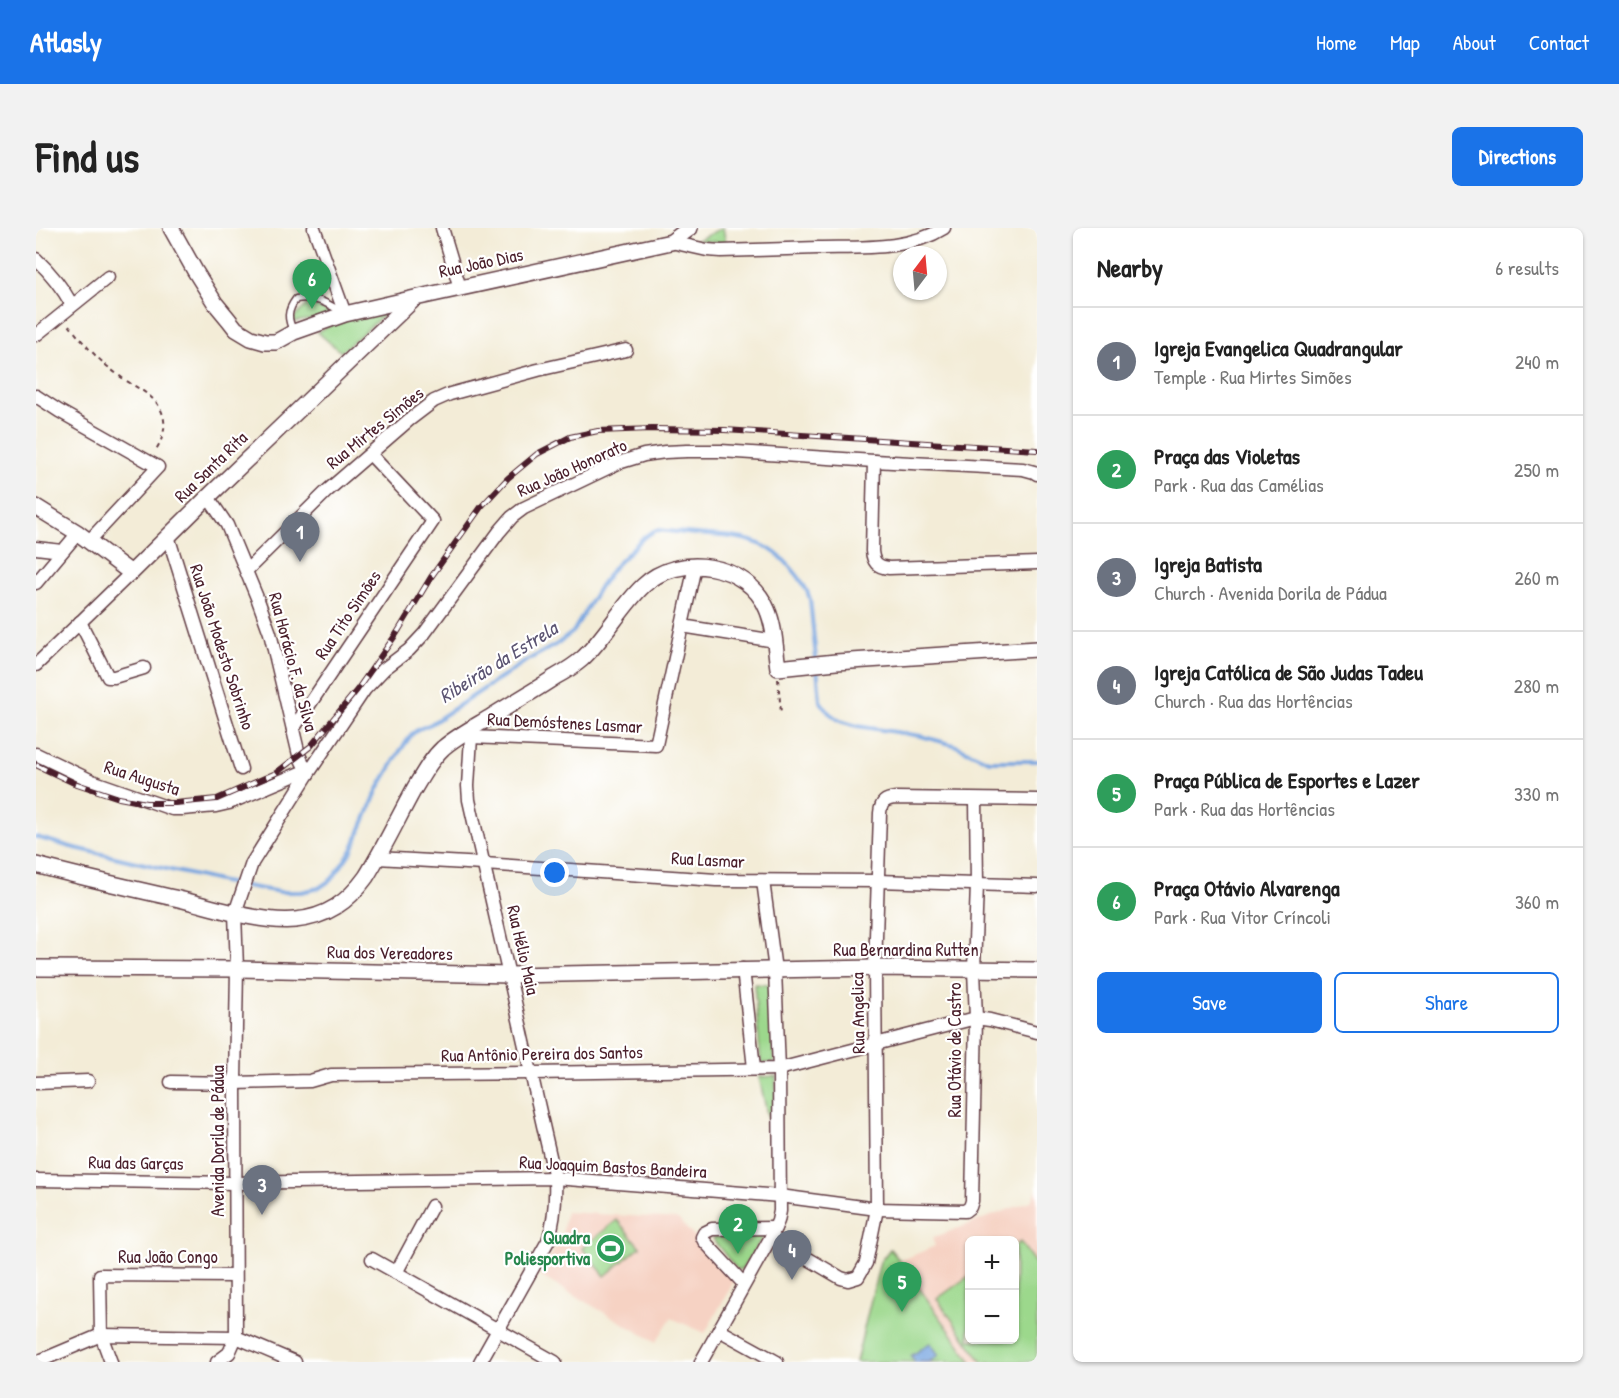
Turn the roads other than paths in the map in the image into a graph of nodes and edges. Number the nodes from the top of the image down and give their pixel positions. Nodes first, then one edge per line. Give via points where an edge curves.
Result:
1 (171, 228) edge
2 (314, 228) edge
3 (442, 228) edge
4 (690, 228) edge
5 (944, 228) edge
6 (670, 242) junction
7 (36, 259) edge
8 (108, 277) dead end
9 (460, 288) junction
10 (415, 298) junction
11 (72, 305) junction
12 (345, 314) junction
13 (294, 332) junction
14 (36, 335) edge
15 (626, 350) dead end
16 (36, 396) edge
17 (370, 454) junction
18 (874, 461) junction
19 (1037, 474) edge
20 (208, 497) junction
21 (36, 507) edge
22 (168, 536) junction
23 (83, 537) junction
24 (36, 548) edge
25 (62, 551) junction
26 (1037, 563) edge
27 (695, 566) junction
28 (247, 570) junction
29 (131, 573) junction
30 (36, 583) edge
31 (80, 622) junction
32 (681, 626) junction
33 (775, 641) junction
34 (1037, 649) edge
35 (36, 665) edge
36 (144, 668) dead end
37 (293, 729) junction
38 (470, 733) junction
39 (36, 754) edge
40 (241, 769) dead end
41 (308, 774) junction
42 (976, 800) junction
43 (1037, 800) edge
44 (377, 858) junction
45 (484, 864) junction
46 (36, 865) edge
47 (763, 881) junction
48 (878, 881) junction
49 (977, 884) junction
50 (1037, 886) edge
51 (235, 909) junction
52 (36, 968) edge
53 (875, 968) junction
54 (237, 969) junction
55 (743, 969) junction
56 (775, 970) junction
57 (974, 970) junction
58 (1037, 970) edge
59 (510, 975) junction
60 (976, 1018) junction
61 (1037, 1032) edge
62 (877, 1045) junction
63 (754, 1068) junction
64 (779, 1069) junction
65 (533, 1074) junction
66 (88, 1081) dead end
67 (171, 1082) dead end
68 (36, 1083) edge
69 (235, 1083) junction
70 (555, 1178) junction
71 (36, 1180) edge
72 (236, 1183) junction
73 (971, 1192) joint
74 (780, 1196) junction
75 (432, 1206) dead end
76 (877, 1209) junction
77 (773, 1232) junction
78 (372, 1259) dead end
79 (396, 1273) junction
80 (235, 1276) junction
81 (744, 1284) junction
82 (498, 1330) junction
83 (719, 1330) junction
84 (101, 1335) junction
85 (236, 1337) junction
86 (37, 1362) edge
87 (111, 1362) edge
88 (217, 1362) edge
89 (295, 1362) edge
90 (480, 1362) edge
91 (555, 1362) edge
92 (701, 1362) edge
93 (777, 1362) edge

1 - 13 street, Rua João Dias via 215,303 237,329 265,342 276,342
2 - 12 street
3 - 9 street
4 - 6 street
5 - 6 street, Rua João Dias via 922,239 872,247 721,251
6 - 9 street, Rua João Dias
7 - 11 street
8 - 11 street
9 - 10 street, Rua João Dias
10 - 12 street, Rua João Dias
10 - 20 street, Rua Santa Rita
11 - 14 street
12 - 13 street, Rua João Dias
12 - 13 lane via 327,303 296,299 288,314
15 - 17 street, Rua Mirtes Simões via 450,394 421,410
16 - 23 street via 153,464
17 - 28 street, Rua Mirtes Simões
17 - 37 street, Rua Tito Simões via 434,521
18 - 19 street, Rua João Honorato via 1023,469
18 - 26 street via 872,551 876,564 884,567
18 - 41 street, Rua João Honorato via 665,452 618,463 524,508 499,532 430,628 365,688
20 - 22 street, Rua Santa Rita
20 - 28 street, Rua Horácio F. da Silva via 227,525
21 - 23 street
22 - 29 street, Rua Santa Rita
22 - 40 street, Rua João Modesto Sobrinho
23 - 25 street
23 - 29 street
24 - 25 street
25 - 30 street
27 - 32 street
27 - 33 street via 723,570 753,588 767,609
27 - 38 street via 654,577 581,660
28 - 37 street, Rua Horácio F. da Silva via 270,633
29 - 31 street, Rua Santa Rita
31 - 35 street, Rua Santa Rita
31 - 36 street via 108,677
32 - 33 street
32 - 38 street, Rua Demóstenes Lasmar via 656,745
33 - 34 street via 778,668
37 - 41 street, Rua Horácio F. da Silva
38 - 44 street via 443,748 432,760
38 - 45 street, Rua Hélio Maia via 469,800
39 - 41 street, Rua Augusta via 92,781 162,806 182,809 229,803 300,773
41 - 51 street, Rua João Honorato via 252,863
42 - 43 street
42 - 48 street, Rua Angelica via 888,798 883,802
42 - 49 street, Rua Otávio de Castro
44 - 45 street, Rua Lasmar
44 - 51 street via 357,889 329,911 286,921
45 - 47 street, Rua Lasmar
45 - 59 street, Rua Hélio Maia
46 - 51 street
47 - 48 street, Rua Lasmar
47 - 56 street
48 - 49 street, Rua Lasmar
48 - 53 street, Rua Angelica
49 - 50 street, Rua Lasmar
49 - 57 street, Rua Otávio de Castro
51 - 54 street, Avenida Dorila de Pádua
52 - 54 street, Rua dos Vereadores
53 - 56 street, Rua Bernardina Rutten
53 - 57 street, Rua Bernardina Rutten
53 - 62 street, Rua Angelica
54 - 59 street, Rua dos Vereadores
54 - 69 street, Avenida Dorila de Pádua
55 - 56 street, Rua Bernardina Rutten
55 - 59 street, Rua dos Vereadores
55 - 63 street
56 - 64 street
57 - 58 street, Rua Bernardina Rutten
57 - 60 street, Rua Otávio de Castro
59 - 65 street, Rua Hélio Maia
60 - 61 street
60 - 62 street, Rua Antônio Pereira dos Santos
60 - 73 street, Rua Otávio de Castro
62 - 64 street, Rua Antônio Pereira dos Santos
62 - 76 street, Rua Angelica
63 - 64 street, Rua Antônio Pereira dos Santos
63 - 65 street, Rua Antônio Pereira dos Santos
64 - 74 street
65 - 69 street, Rua Antônio Pereira dos Santos via 331,1075 310,1081
65 - 70 street, Rua Hélio Maia
66 - 68 street
67 - 69 street, Rua Antônio Pereira dos Santos
69 - 72 street, Avenida Dorila de Pádua
70 - 72 street, Rua Joaquim Bastos Bandeira
70 - 74 street, Rua Joaquim Bastos Bandeira
70 - 82 street, Rua Hélio Maia via 556,1206 548,1241
71 - 72 street, Rua das Garças
72 - 80 street, Avenida Dorila de Pádua
73 - 76 street, Rua Joaquim Bastos Bandeira via 971,1204 965,1211
74 - 76 street, Rua Joaquim Bastos Bandeira
74 - 77 street
75 - 79 street
76 - 77 street, Rua Angelica via 864,1269 853,1280 841,1278
77 - 81 street
77 - 81 street via 712,1229 704,1233 704,1241
78 - 79 street
79 - 82 street
80 - 84 street, Rua João Congo via 100,1275
80 - 85 street, Avenida Dorila de Pádua
81 - 83 street
82 - 90 street, Rua Hélio Maia
82 - 91 street
83 - 92 street
83 - 93 street
84 - 85 street
84 - 86 street
84 - 87 street
85 - 88 street via 229,1353
85 - 89 street

